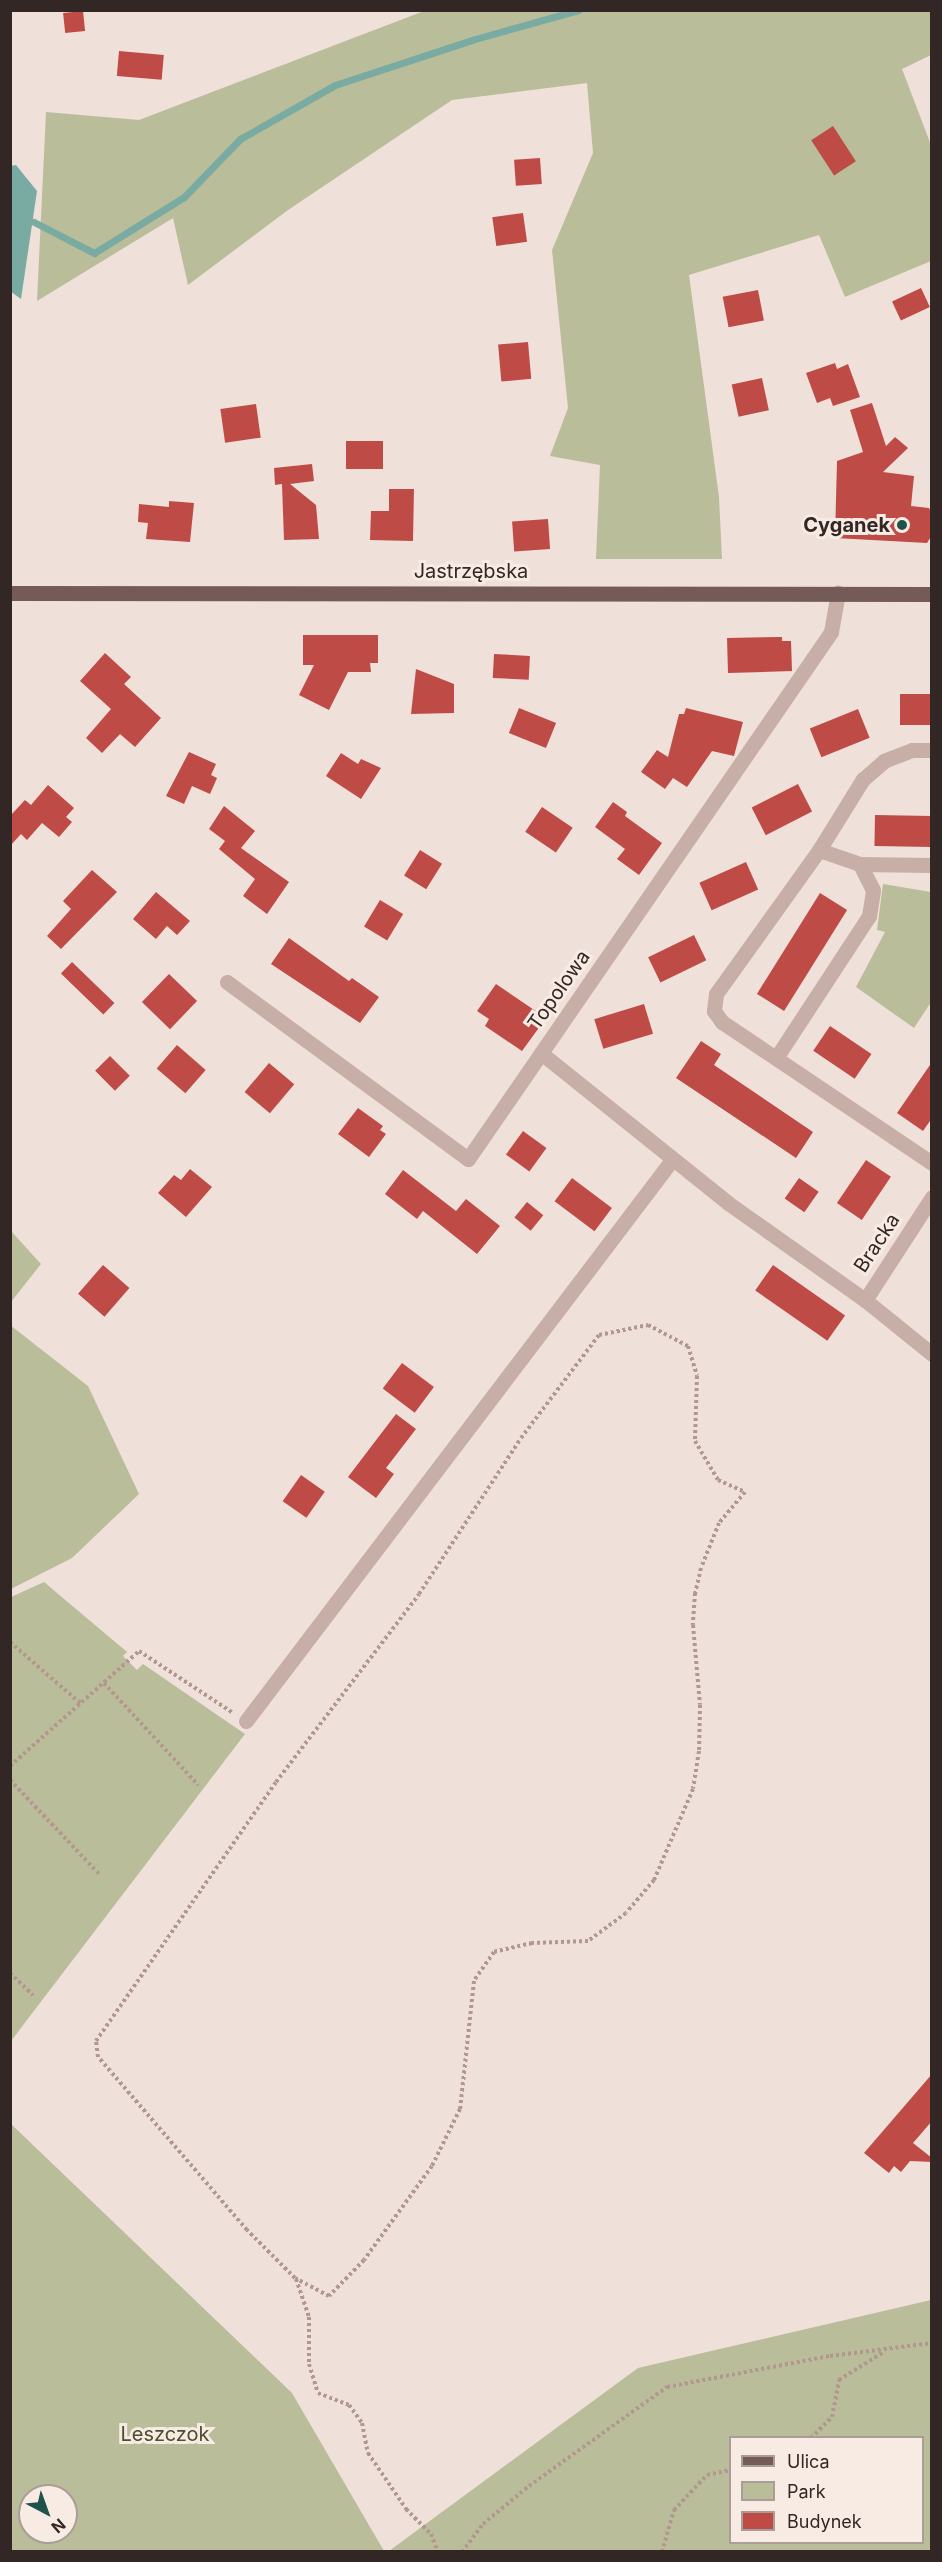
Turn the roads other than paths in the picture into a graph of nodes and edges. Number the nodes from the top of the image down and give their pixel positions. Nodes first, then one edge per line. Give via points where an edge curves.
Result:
1 (10, 593) edge
2 (838, 593) junction
3 (932, 594) edge
4 (932, 750) edge
5 (819, 850) junction
6 (860, 864) junction
7 (932, 866) edge
8 (227, 982) dead end
9 (541, 1053) junction
10 (776, 1059) junction
11 (672, 1160) junction
12 (932, 1163) edge
13 (932, 1197) edge
14 (865, 1300) junction
15 (932, 1354) edge
16 (246, 1722) road end

1 - 2 main road, Jastrzębska
2 - 3 main road, Jastrzębska
2 - 9 street, Topolowa via 831,632
4 - 5 street via 912,750 884,761 863,779
5 - 6 street
5 - 10 street via 716,994 714,1011 722,1022
6 - 7 street
6 - 10 street via 873,890 869,916
8 - 9 street, Topolowa via 468,1159
9 - 11 street
10 - 12 street
11 - 14 street
11 - 16 street
13 - 14 street, Bracka
14 - 15 street, Bracka

